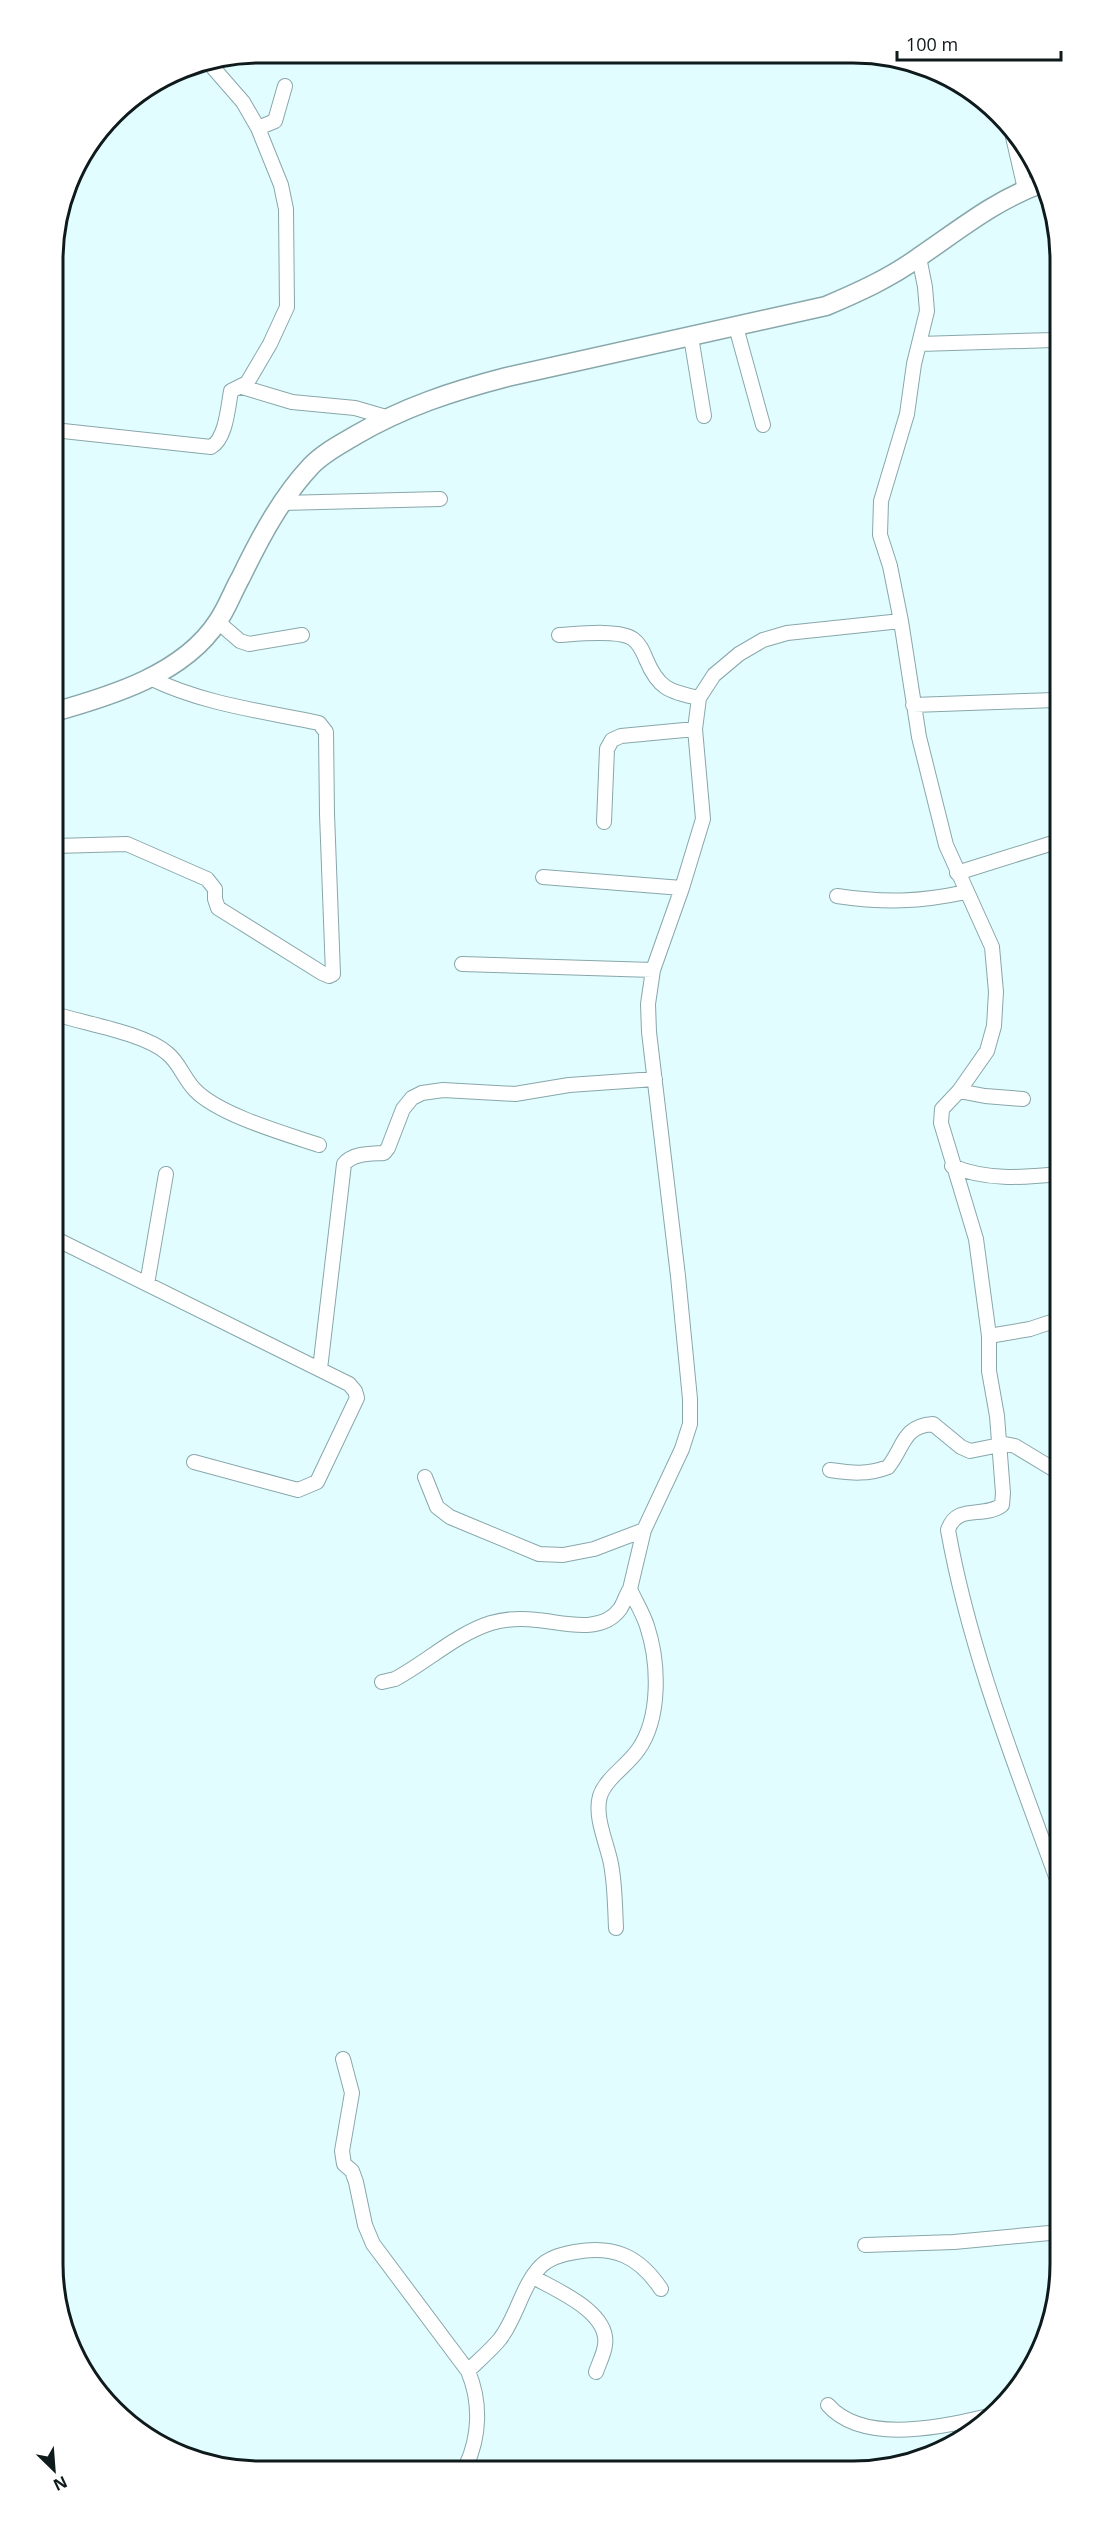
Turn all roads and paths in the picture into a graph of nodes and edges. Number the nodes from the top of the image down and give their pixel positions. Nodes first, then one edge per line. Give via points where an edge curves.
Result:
1 (214, 69) edge
2 (285, 86) dead end
3 (258, 128) junction
4 (1021, 158) edge
5 (1032, 186) edge
6 (919, 257) junction
7 (735, 327) junction
8 (691, 337) junction
9 (1050, 340) edge
10 (919, 344) junction
11 (242, 387) junction
12 (704, 416) dead end
13 (387, 417) junction
14 (763, 425) dead end
15 (63, 431) edge
16 (440, 499) dead end
17 (282, 503) junction
18 (901, 621) junction
19 (218, 622) junction
20 (302, 635) dead end
21 (559, 635) dead end
22 (150, 678) junction
23 (699, 698) junction
24 (1050, 700) edge
25 (913, 705) junction
26 (63, 709) edge
27 (695, 729) junction
28 (604, 822) dead end
29 (1050, 844) edge
30 (63, 846) edge
31 (957, 873) junction
32 (543, 877) dead end
33 (682, 888) junction
34 (966, 892) junction
35 (837, 896) dead end
36 (462, 964) dead end
37 (653, 970) junction
38 (63, 1016) edge
39 (655, 1079) junction
40 (959, 1091) junction
41 (1023, 1099) dead end
42 (319, 1145) dead end
43 (952, 1166) junction
44 (166, 1174) dead end
45 (1050, 1175) edge
46 (63, 1242) edge
47 (147, 1284) junction
48 (1050, 1322) edge
49 (989, 1336) junction
50 (321, 1370) junction
51 (1000, 1446) junction
52 (194, 1462) dead end
53 (1050, 1467) edge
54 (830, 1470) dead end
55 (425, 1477) dead end
56 (644, 1530) junction
57 (630, 1588) junction
58 (382, 1682) dead end
59 (1050, 1860) edge
60 (616, 1928) dead end
61 (343, 2059) dead end
62 (1050, 2233) edge
63 (865, 2245) dead end
64 (533, 2277) junction
65 (661, 2289) dead end
66 (468, 2371) junction
67 (596, 2372) dead end
68 (828, 2405) dead end
69 (972, 2420) edge
70 (468, 2461) edge

1 - 3 street via 243,102
2 - 3 street via 275,121
3 - 11 street via 281,185 286,209 287,307 270,344
4 - 5 street
5 - 6 street via 994,204
6 - 7 street via 870,288 826,306
6 - 10 street via 927,311
7 - 8 street
7 - 14 street
8 - 12 street
8 - 13 street via 469,387
9 - 10 street
10 - 18 street via 907,414 879,520
11 - 13 street via 292,402 355,408
11 - 15 street via 231,391 221,435 211,447
13 - 17 street via 312,465
16 - 17 street
17 - 19 street
18 - 23 street via 787,633 763,640 714,675
18 - 25 street
19 - 20 street via 249,644
19 - 22 street via 181,659
21 - 23 street via 619,634 632,638 641,647 661,686
22 - 26 street
22 - 30 street via 174,690 232,707 319,723 326,732 333,974 322,973 218,908 215,889 207,879 127,843
23 - 27 street
24 - 25 street
25 - 31 street via 946,845
27 - 28 street via 612,740 607,749
27 - 33 street via 703,819
29 - 31 street
31 - 34 street
32 - 33 street
33 - 37 street
34 - 35 street via 932,900 878,902
34 - 40 street via 992,947 996,992 994,1026 987,1051
36 - 37 street
37 - 39 street via 648,1004
38 - 42 street via 146,1041 168,1053 195,1090 211,1102 261,1126
39 - 50 street via 569,1085 514,1094 443,1090 412,1098 403,1109 384,1153 358,1155 344,1164
39 - 56 street via 690,1424
40 - 41 street
40 - 43 street via 942,1109 941,1123
43 - 45 street via 969,1173 1023,1178
43 - 49 street via 976,1239
44 - 47 street
46 - 47 street
47 - 50 street
48 - 49 street
49 - 51 street via 989,1371
50 - 52 street via 350,1384 357,1398 317,1482 298,1490
51 - 53 street via 1015,1446
51 - 54 street via 970,1451 933,1424 923,1425 901,1443 888,1467 860,1474
51 - 59 street via 1002,1505 995,1510 961,1514 951,1520 948,1530 962,1599 999,1721
55 - 56 street via 436,1507 539,1554 563,1556 594,1549
56 - 57 street
57 - 58 street via 619,1610 609,1619 573,1625 535,1619 490,1623 395,1680
57 - 60 street via 653,1643 653,1717 637,1752 600,1796
61 - 66 street via 352,2093 342,2151 344,2164 356,2182 365,2225 373,2244
62 - 63 street
64 - 65 street via 542,2265 559,2254 589,2249 615,2251 651,2274
64 - 66 street via 501,2338
64 - 67 street via 590,2311 598,2320 605,2332 605,2345
66 - 70 street via 475,2388 477,2413 476,2435
68 - 69 street via 851,2422 903,2430

